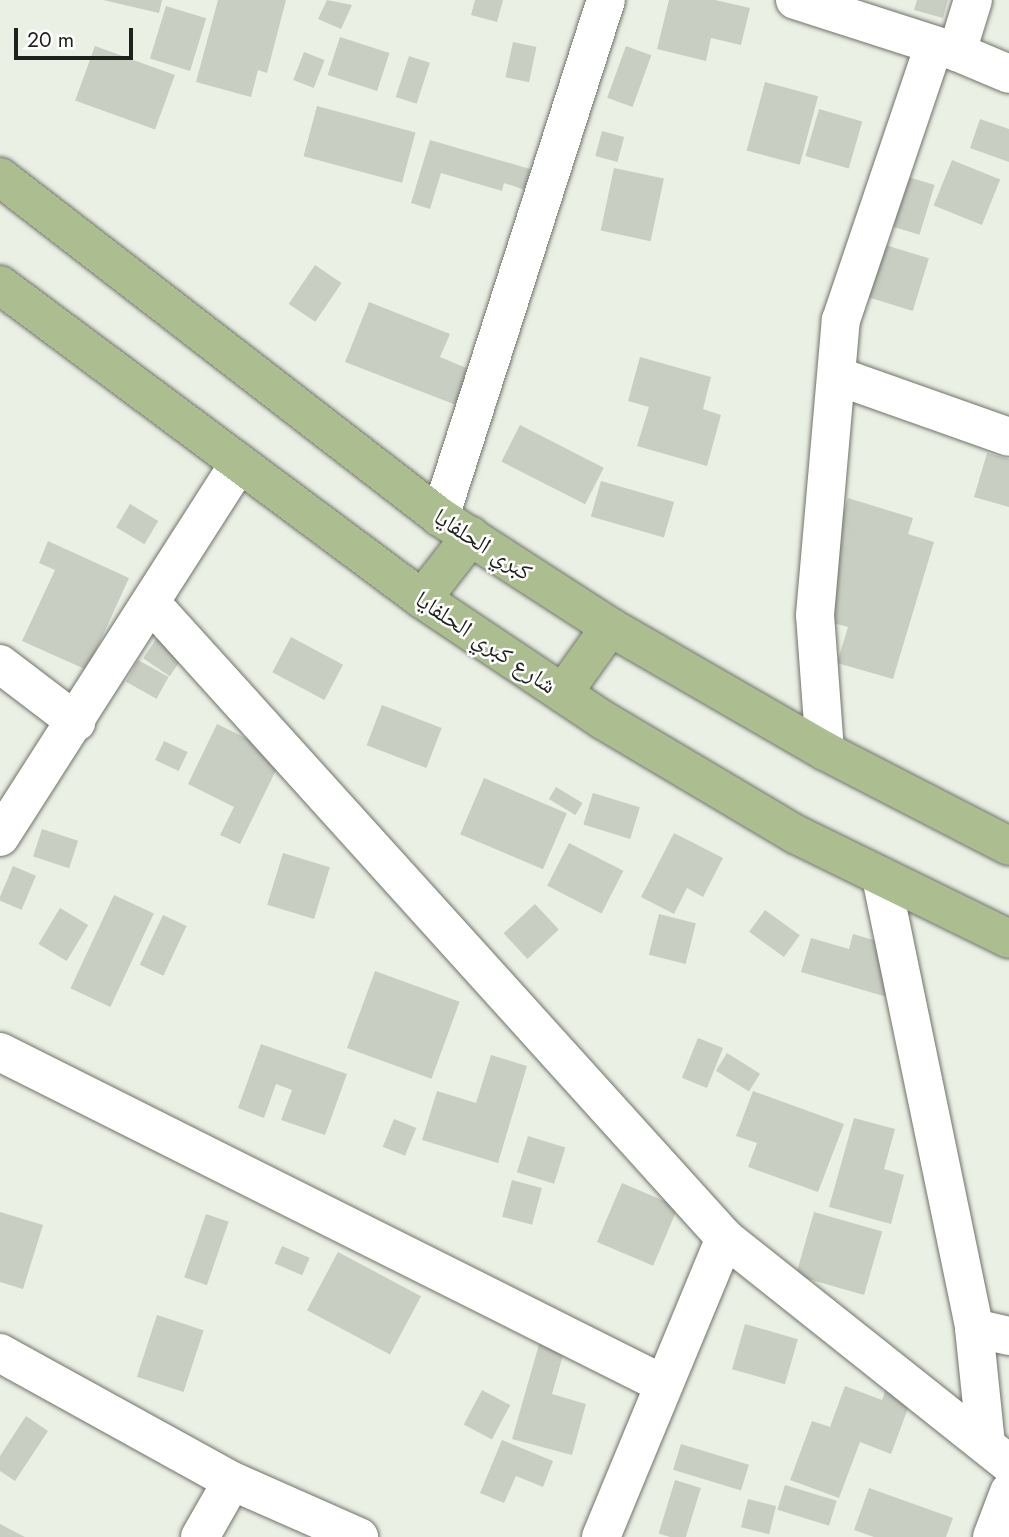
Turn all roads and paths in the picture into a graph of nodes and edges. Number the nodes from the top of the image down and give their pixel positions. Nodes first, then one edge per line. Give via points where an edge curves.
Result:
1 (606, 0) edge
2 (795, 0) edge
3 (973, 0) edge
4 (946, 49) junction
5 (1009, 74) edge
6 (0, 177) edge
7 (0, 285) edge
8 (837, 376) junction
9 (1009, 437) edge
10 (238, 465) junction
11 (455, 527) junction
12 (422, 600) junction
13 (151, 603) junction
14 (610, 627) junction
15 (0, 664) edge
16 (562, 693) junction
17 (76, 722) junction
18 (825, 751) junction
19 (0, 837) edge
20 (1009, 846) edge
21 (881, 877) junction
22 (1009, 939) edge
23 (0, 1052) edge
24 (724, 1238) junction
25 (992, 1332) edge
26 (0, 1353) edge
27 (663, 1384) junction
28 (997, 1454) edge
29 (233, 1481) junction
30 (1009, 1492) edge
31 (200, 1537) edge
32 (359, 1537) edge
33 (601, 1537) edge
34 (992, 1537) edge

1 - 11 street
2 - 4 street
3 - 4 street
4 - 5 street
4 - 8 street via 841,320
6 - 11 main road, كبري الحلفايا
7 - 10 main road, شارع كبري الحلفايا
8 - 9 street
8 - 18 street via 815,615
10 - 12 main road, شارع كبري الحلفايا
10 - 13 street
11 - 12 main road
11 - 14 main road, كبري الحلفايا
12 - 16 main road, شارع كبري الحلفايا
13 - 17 street
13 - 24 street
14 - 16 main road
14 - 18 main road, كبري الحلفايا
15 - 17 street
16 - 21 main road, شارع كبري الحلفايا via 797,835
17 - 19 street
18 - 20 main road, كبري الحلفايا
21 - 22 main road, شارع كبري الحلفايا
21 - 25 street
23 - 27 street
24 - 27 street
24 - 28 street
25 - 28 street
26 - 29 street
27 - 33 street
29 - 31 street
29 - 32 street
30 - 34 street

